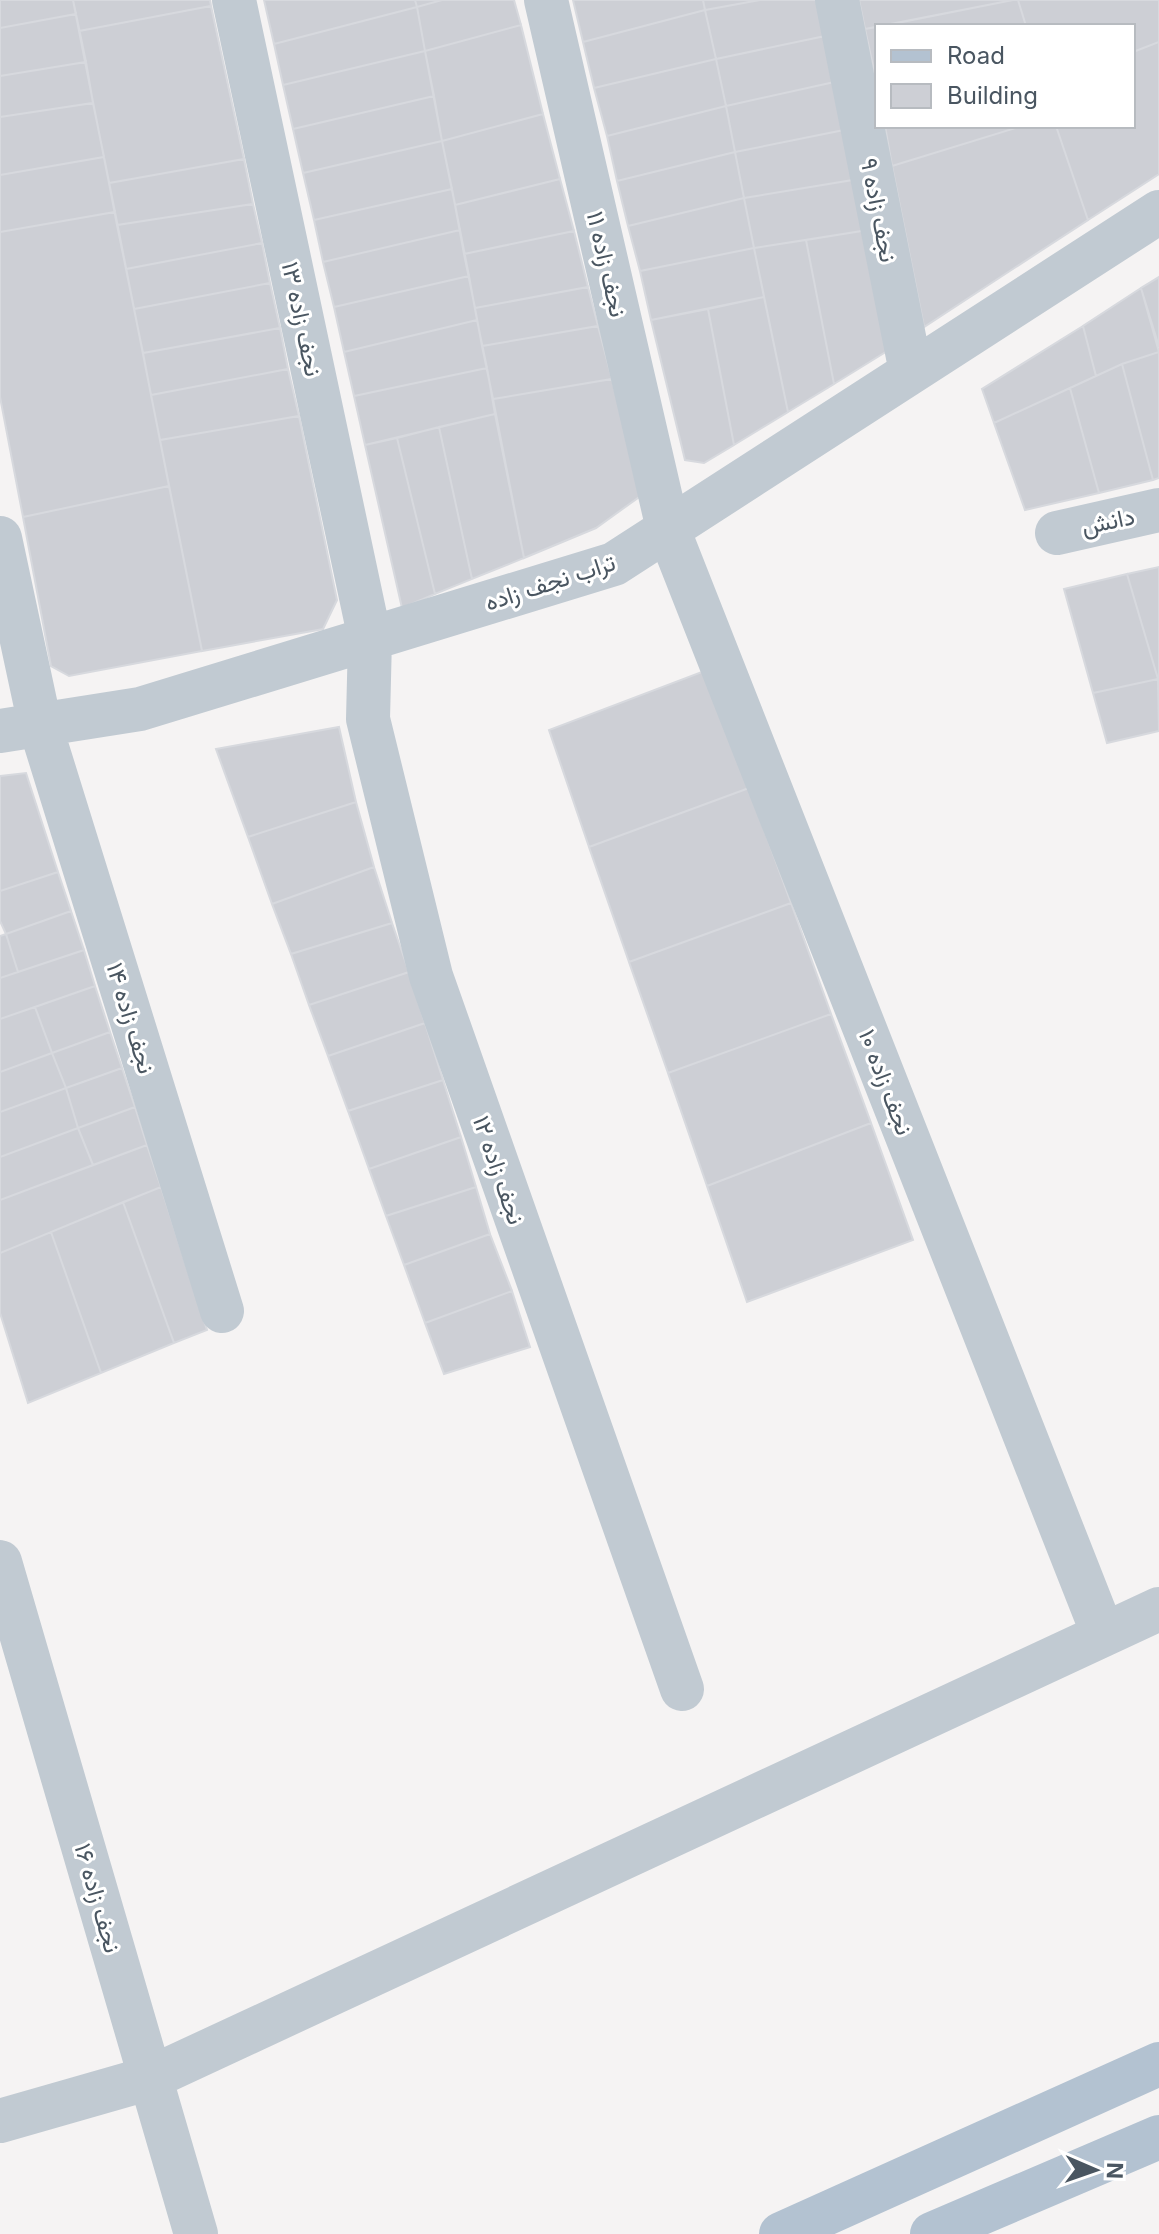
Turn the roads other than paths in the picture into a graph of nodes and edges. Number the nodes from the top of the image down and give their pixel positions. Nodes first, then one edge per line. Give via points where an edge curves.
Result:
1 (234, 0) edge
2 (546, 0) edge
3 (837, 0) edge
4 (1159, 212) edge
5 (911, 372) junction
6 (1159, 510) edge
7 (668, 529) junction
8 (1057, 533) dead end
9 (0, 538) edge
10 (370, 639) junction
11 (20, 728) edge
12 (222, 1311) dead end
13 (0, 1562) edge
14 (1159, 1609) edge
15 (1103, 1634) junction
16 (682, 1689) dead end
17 (1159, 2064) edge
18 (150, 2078) junction
19 (0, 2121) edge
20 (1159, 2137) edge
21 (987, 2142) junction
22 (951, 2225) edge
23 (196, 2234) edge
24 (781, 2234) edge

1 - 10 street, نجف زاده ۱۳
2 - 7 street, نجف زاده ۱۱
3 - 5 street, نجف زاده ۹
4 - 5 street, تراب نجف زاده
5 - 7 street, تراب نجف زاده
6 - 8 street, دانش
7 - 10 street, تراب نجف زاده via 614,564
7 - 15 street, نجف زاده ۱۰
9 - 11 street, نجف زاده ۱۴
10 - 11 street, تراب نجف زاده via 140,709
10 - 16 street, نجف زاده ۱۲ via 368,719 431,976
11 - 12 street, نجف زاده ۱۴
13 - 18 street, نجف زاده ۱۶
14 - 15 street
15 - 18 street
17 - 21 main road
18 - 19 street
18 - 23 street, نجف زاده ۱۶
20 - 22 main road
21 - 22 main road
21 - 24 main road

